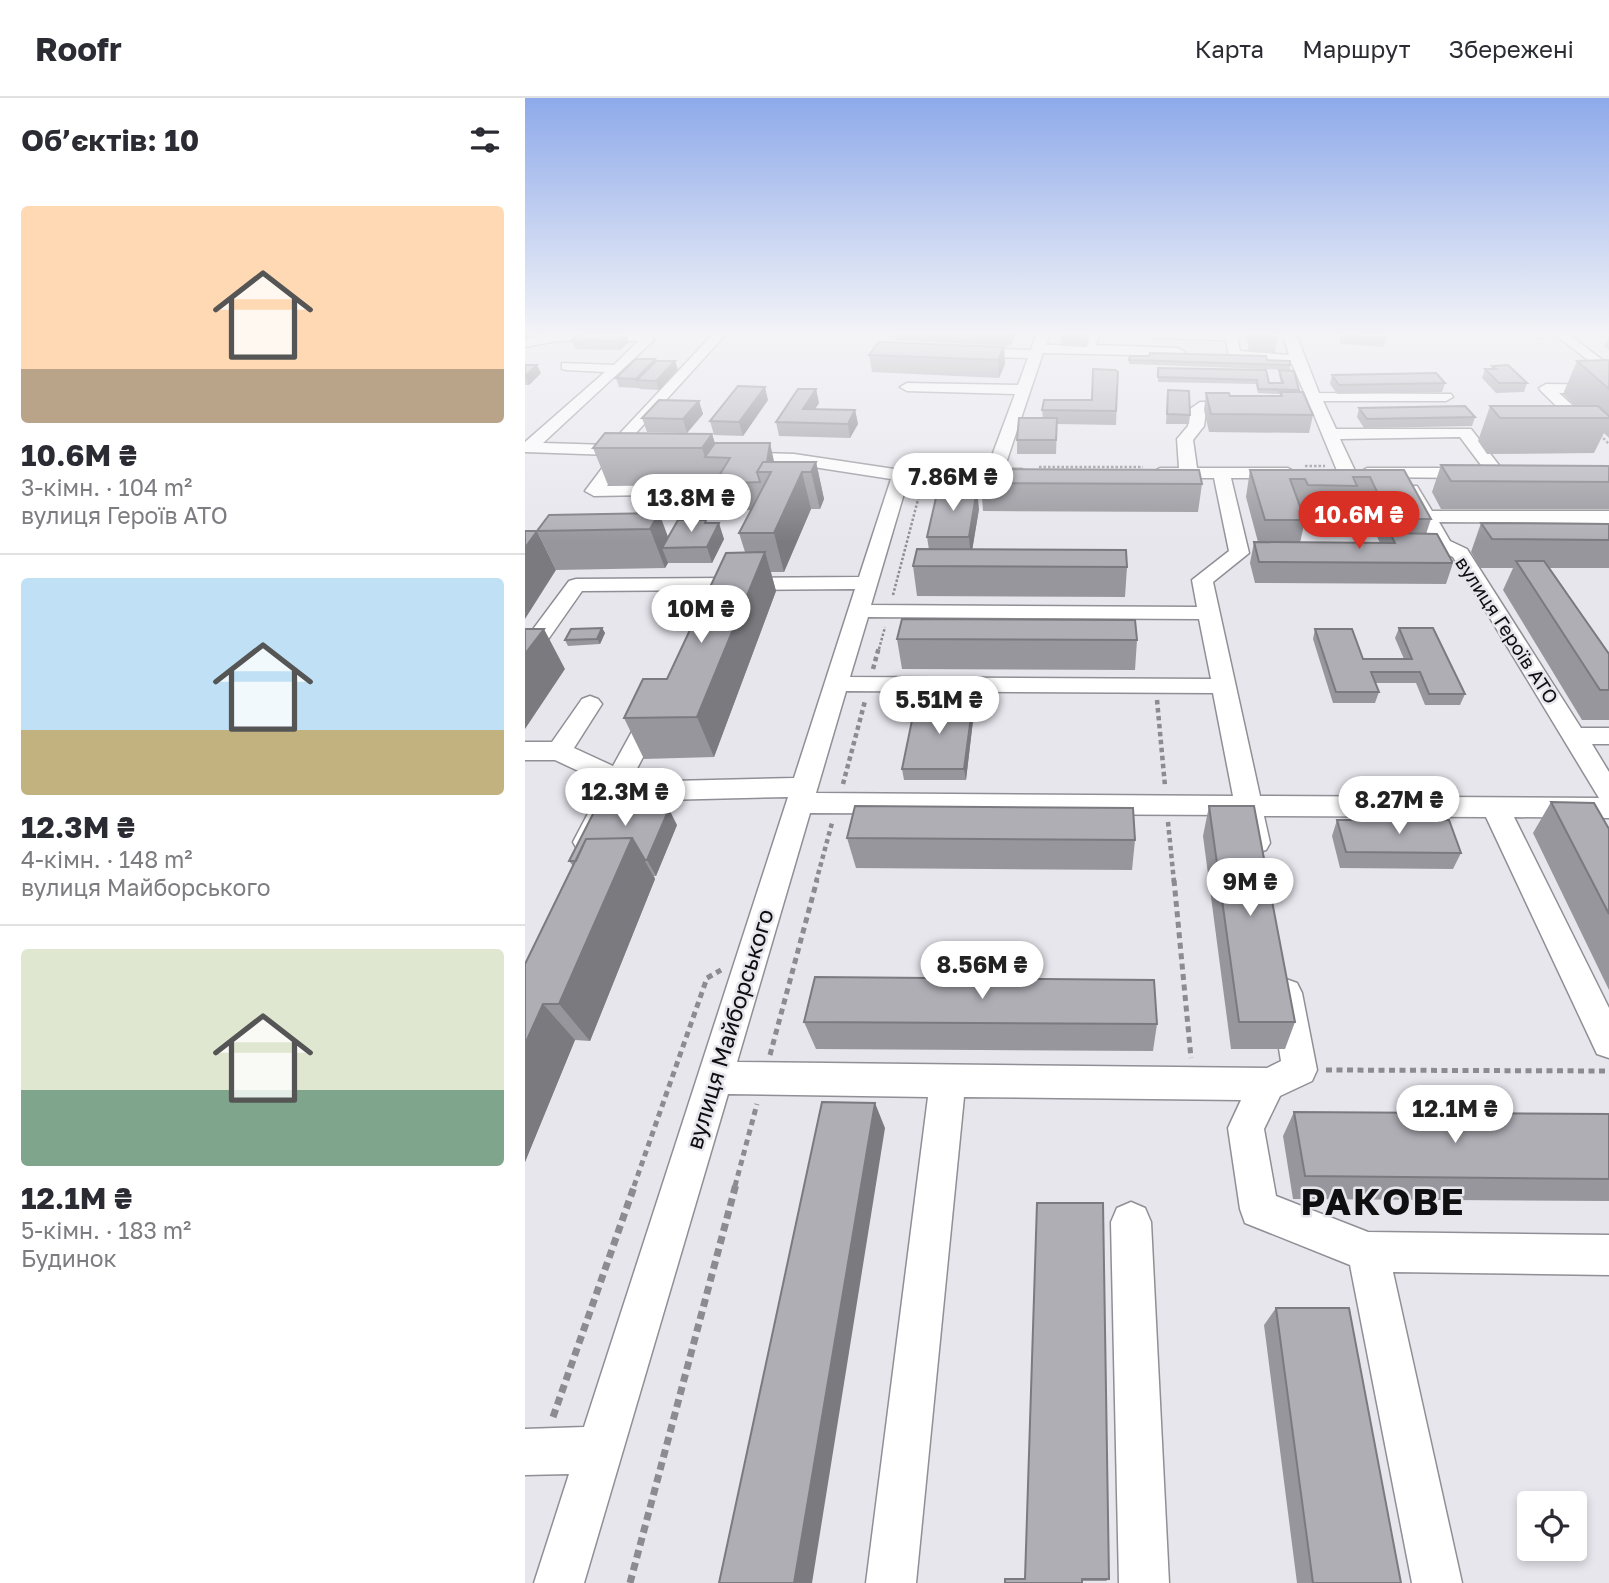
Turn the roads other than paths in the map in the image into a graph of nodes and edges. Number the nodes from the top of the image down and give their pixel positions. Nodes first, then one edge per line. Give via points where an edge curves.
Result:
1 (577, 403) edge
2 (655, 403) edge
3 (1019, 403) edge
4 (1268, 403) edge
5 (1317, 403) edge
6 (1562, 403) edge
7 (1587, 427) edge
8 (1330, 433) junction
9 (527, 447) edge
10 (620, 451) junction
11 (650, 452) edge
12 (715, 455) edge
13 (1147, 473) edge
14 (1188, 473) junction
15 (1221, 473) junction
16 (1347, 473) junction
17 (1402, 473) junction
18 (994, 474) junction
19 (1036, 474) edge
20 (901, 475) junction
21 (701, 490) edge
22 (1427, 516) junction
23 (1609, 517) edge
24 (734, 562) edge
25 (1478, 580) junction
26 (1501, 580) dead end
27 (723, 583) junction
28 (867, 583) junction
29 (710, 607) edge
30 (858, 611) junction
31 (1208, 613) junction
32 (525, 656) edge
33 (836, 684) junction
34 (1224, 686) junction
35 (664, 693) edge
36 (590, 704) dead end
37 (1574, 736) junction
38 (1609, 736) edge
39 (525, 751) edge
40 (559, 751) junction
41 (615, 785) junction
42 (1609, 793) edge
43 (802, 795) junction
44 (1249, 805) junction
45 (1495, 807) junction
46 (1609, 808) edge
47 (577, 863) edge
48 (1262, 872) edge
49 (1280, 964) edge
50 (1609, 1043) edge
51 (1284, 1077) junction
52 (715, 1078) junction
53 (947, 1080) junction
54 (1131, 1222) dead end
55 (1368, 1252) junction
56 (1609, 1255) edge
57 (600, 1450) junction
58 (533, 1452) edge
59 (559, 1583) edge
60 (891, 1583) edge
61 (1144, 1583) edge
62 (1437, 1583) edge

1 - 9 street
2 - 10 street via 617,444
3 - 18 street
4 - 14 street via 1198,409 1196,429 1185,439
5 - 8 street
6 - 7 street
8 - 16 street
8 - 17 street via 1465,432 1502,473
9 - 10 street
10 - 11 street
10 - 21 street via 594,491
12 - 20 street via 794,459
13 - 14 street
14 - 15 street
15 - 16 street
15 - 31 street via 1246,552 1202,580
16 - 17 street
17 - 22 street, вулиця Героїв АТО
18 - 19 street
18 - 20 street
20 - 28 street, вулиця Майборського
22 - 23 street
22 - 25 street, вулиця Героїв АТО
24 - 27 street
25 - 26 street
25 - 37 street, вулиця Героїв АТО
27 - 28 street
27 - 29 street
27 - 32 street via 576,585
28 - 30 street, вулиця Майборського
30 - 31 street
30 - 33 street, вулиця Майборського
31 - 34 street
33 - 34 street
33 - 43 street, вулиця Майборського
34 - 44 street
35 - 41 street
36 - 40 street
37 - 38 street
37 - 42 street, вулиця Героїв АТО
39 - 40 street
40 - 41 street
41 - 43 street
41 - 47 street
43 - 44 street via 838,803
43 - 52 street, вулиця Майборського
44 - 45 street
44 - 48 street
45 - 46 street
45 - 50 street
49 - 51 street
51 - 53 street via 1193,1082
51 - 55 street via 1246,1128 1259,1209
52 - 53 street
52 - 57 street, вулиця Майборського
53 - 60 street
54 - 61 street
55 - 56 street
55 - 62 street
57 - 58 street
57 - 59 street, вулиця Майборського

